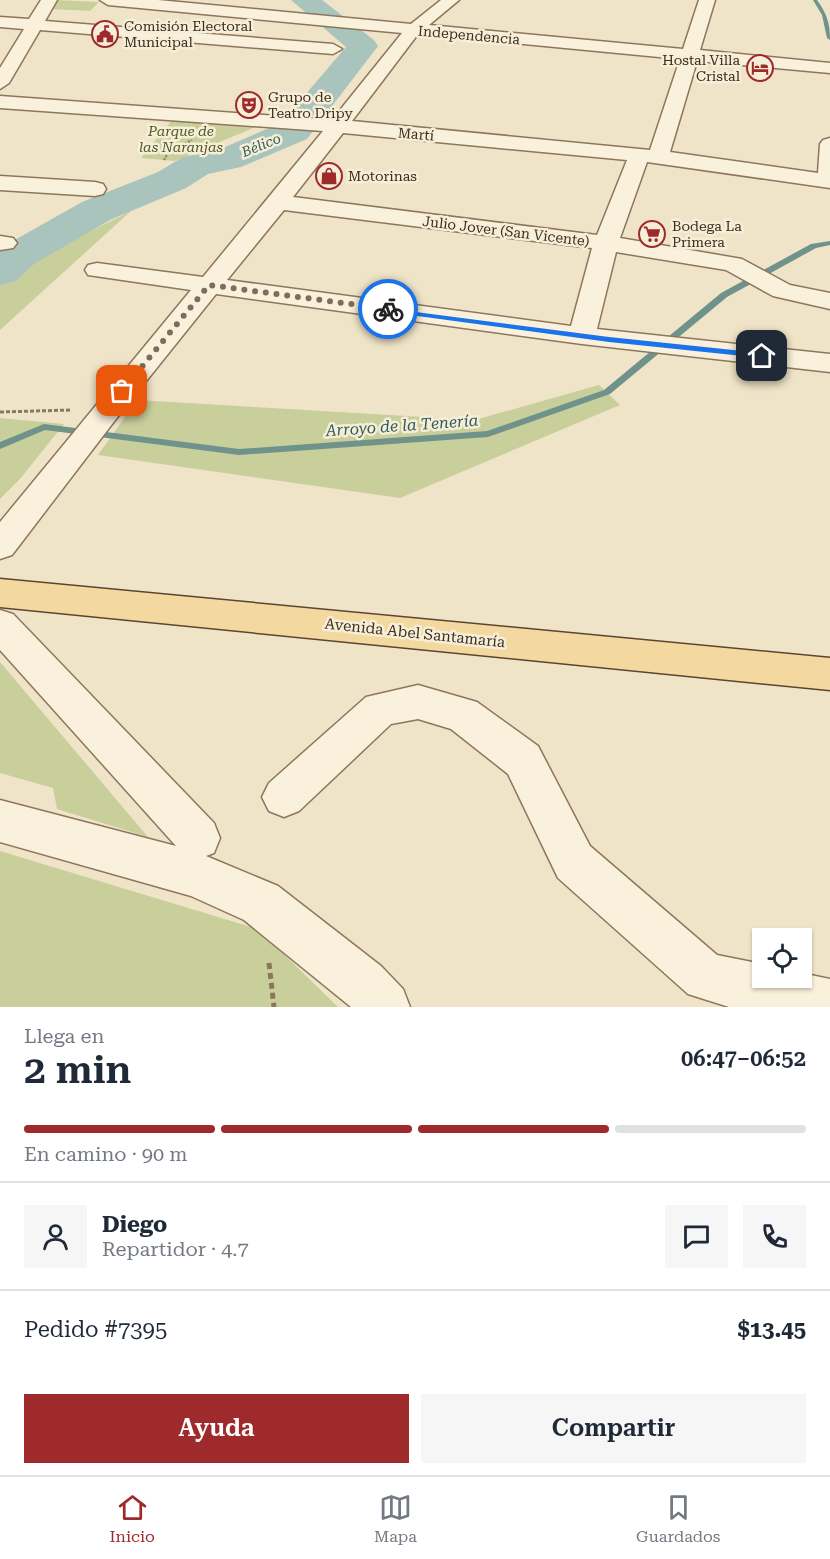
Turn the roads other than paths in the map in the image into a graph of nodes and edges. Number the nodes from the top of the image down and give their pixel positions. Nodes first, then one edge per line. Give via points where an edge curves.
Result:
1 (49, 0) edge
2 (108, 0) edge
3 (451, 0) edge
4 (707, 0) edge
5 (0, 22) edge
6 (35, 25) junction
7 (407, 30) junction
8 (333, 49) dead end
9 (689, 56) junction
10 (830, 68) edge
11 (0, 84) edge
12 (0, 102) edge
13 (328, 126) junction
14 (830, 144) edge
15 (649, 155) junction
16 (829, 181) edge
17 (0, 183) edge
18 (95, 189) dead end
19 (278, 202) junction
20 (606, 243) junction
21 (97, 270) dead end
22 (209, 285) junction
23 (830, 301) edge
24 (582, 336) junction
25 (830, 363) edge
26 (0, 546) edge
27 (0, 593) edge
28 (0, 625) edge
29 (830, 674) edge
30 (284, 797) dead end
31 (0, 821) edge
32 (198, 838) dead end
33 (815, 997) edge
34 (385, 1007) edge

1 - 6 street
2 - 7 street, Independencia
3 - 7 street
4 - 9 street
5 - 6 street
6 - 8 street
6 - 11 street
7 - 9 street, Independencia
7 - 13 street
9 - 10 street, Independencia
9 - 15 street
12 - 13 street, Martí
13 - 15 street, Martí
13 - 19 street
14 - 16 street
15 - 16 street, Martí
15 - 20 street
17 - 18 street
19 - 20 street, Julio Jover (San Vicente)
19 - 22 street
20 - 23 street, Julio Jover (San Vicente) via 733,264 782,291
20 - 24 street
21 - 22 street
22 - 24 street
22 - 26 street
24 - 25 street
27 - 29 main road, Avenida Abel Santamaría
28 - 32 street
30 - 33 street via 380,709 418,702 463,715 523,760 574,862 705,977
31 - 34 street via 194,874 261,903 363,984

